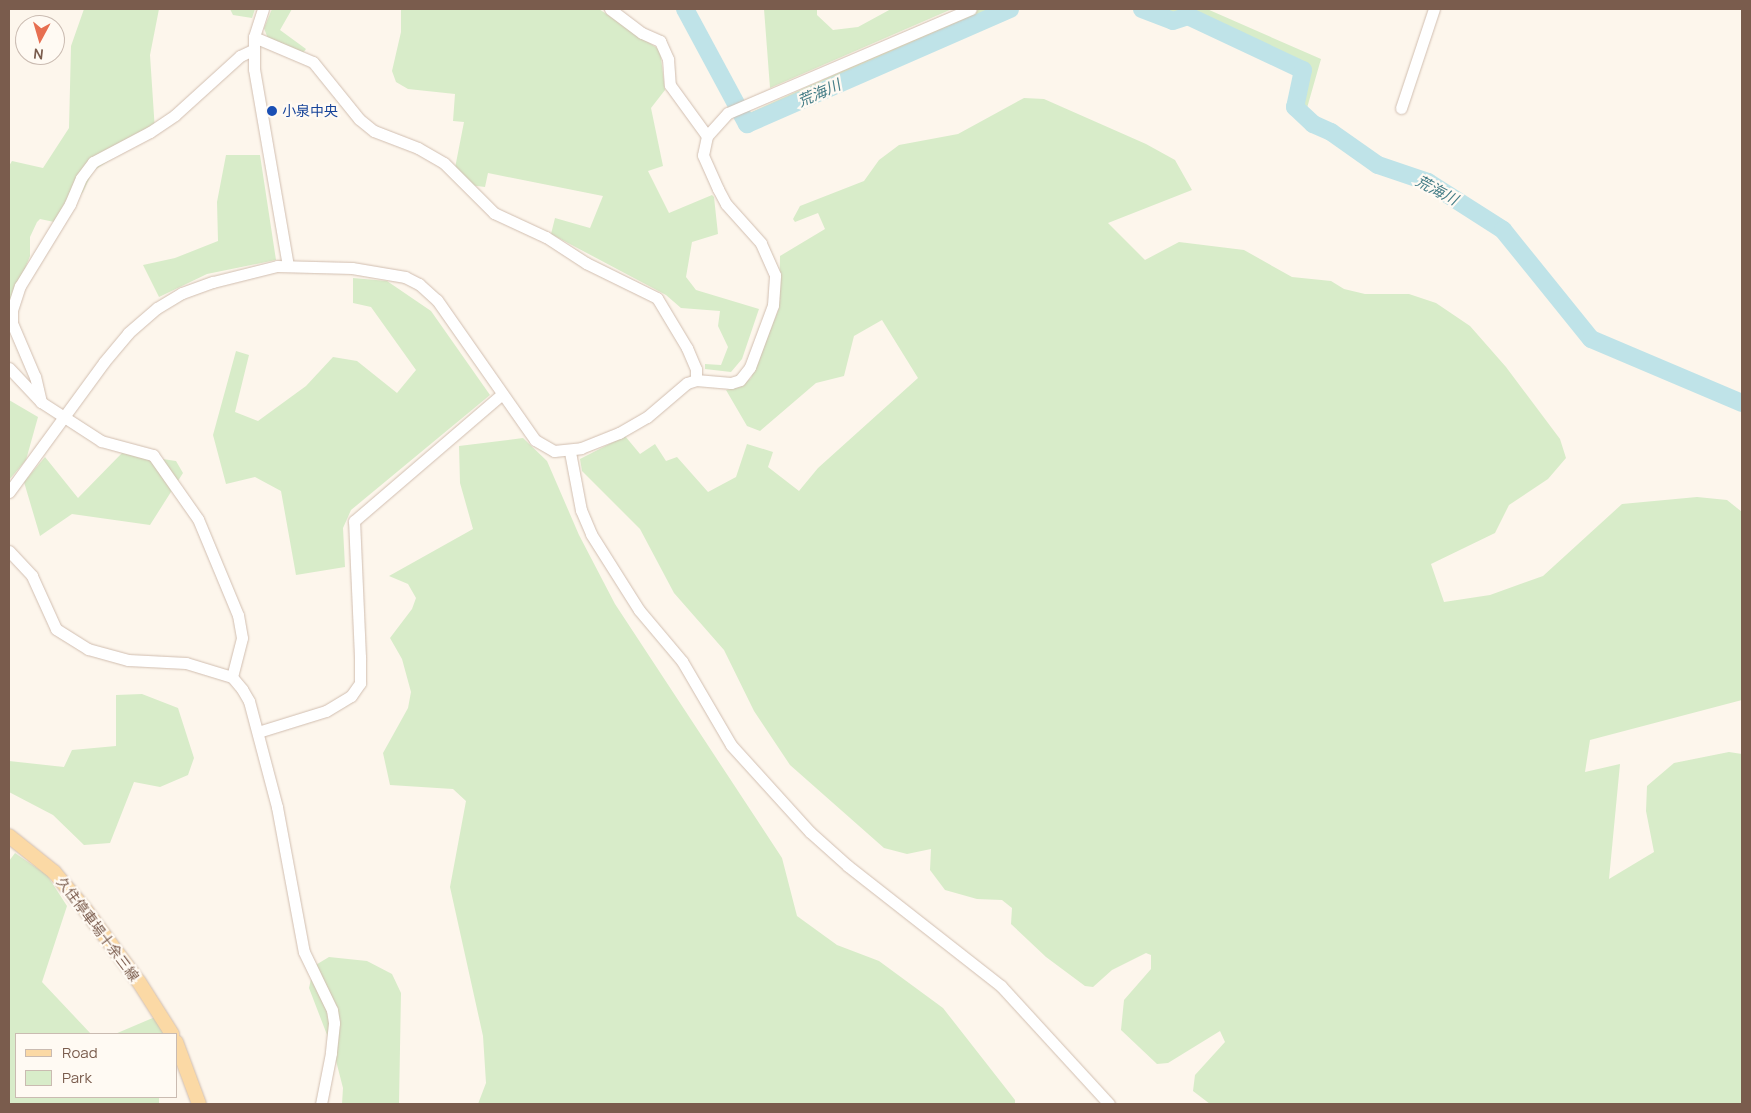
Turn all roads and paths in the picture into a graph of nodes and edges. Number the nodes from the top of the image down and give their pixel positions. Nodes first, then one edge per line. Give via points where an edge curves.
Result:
1 (262, 9) edge
2 (610, 9) edge
3 (971, 9) edge
4 (1434, 9) edge
5 (254, 37) junction
6 (252, 50) junction
7 (1401, 108) dead end
8 (707, 136) junction
9 (288, 266) junction
10 (9, 368) edge
11 (696, 380) junction
12 (501, 395) junction
13 (41, 402) junction
14 (64, 417) junction
15 (570, 452) junction
16 (9, 492) edge
17 (9, 551) edge
18 (232, 677) junction
19 (258, 732) junction
20 (9, 836) edge
21 (171, 1033) edge
22 (178, 1047) edge
23 (199, 1104) edge
24 (322, 1104) edge
25 (1108, 1104) edge

1 - 5 street
2 - 8 street via 642,33 660,41 668,59 670,85
3 - 8 street via 728,114
4 - 7 street
5 - 6 street
5 - 11 street via 313,62 359,119 374,131 418,148 444,163 494,213 546,237 586,263 657,298 687,348 696,369
6 - 9 street
6 - 13 street via 240,56 175,115 93,162 80,178 70,204 20,286 12,310 12,323 35,377
8 - 11 street via 704,145 706,164 726,204 761,243 776,283 773,305 746,375 731,383
9 - 12 street via 352,268 405,277 419,284 437,300
9 - 14 street via 213,282 168,300 128,334
10 - 13 street
11 - 15 street via 687,383 663,405 633,425
12 - 15 street via 545,448
12 - 19 street via 354,521 360,683 351,696 326,711
13 - 14 street
14 - 16 street
14 - 18 street via 101,441 153,455 198,519 238,615 242,638
15 - 25 street via 581,510 591,534 639,610 682,661 731,745 810,832 848,866 1001,986
17 - 18 street via 32,576 56,629 88,649 128,660 186,663
18 - 19 street via 249,701
19 - 24 street via 277,807 304,952 333,1016 331,1053
20 - 21 main road, 久住停車場十余三線 via 54,872 84,908
22 - 23 main road

